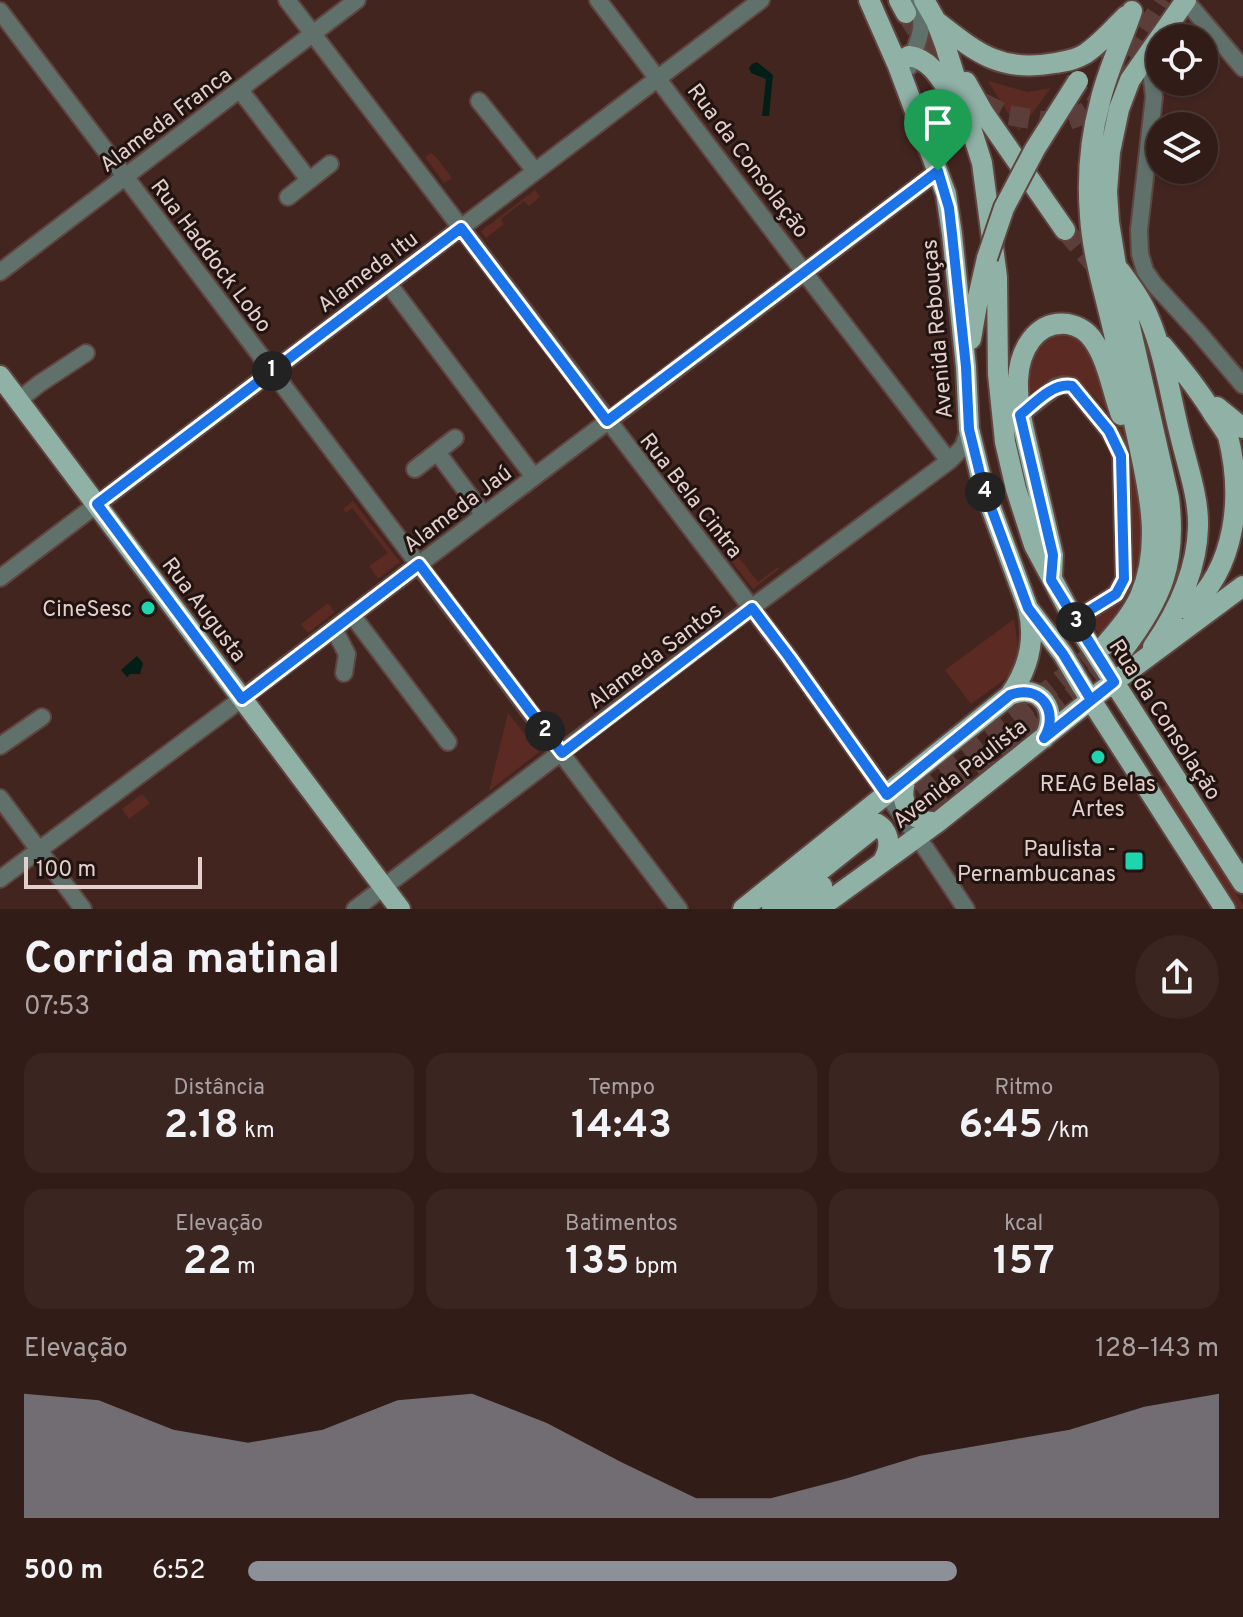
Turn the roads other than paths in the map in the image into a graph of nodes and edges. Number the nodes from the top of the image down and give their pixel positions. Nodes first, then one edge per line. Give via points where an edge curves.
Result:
1 (287, 0) edge
2 (357, 0) edge
3 (598, 0) edge
4 (761, 0) edge
5 (869, 0) edge
6 (1185, 0) edge
7 (918, 7) edge
8 (1133, 8) edge
9 (0, 11) edge
10 (1168, 24) edge
11 (313, 33) junction
12 (945, 45) junction
13 (1146, 56) edge
14 (1243, 68) edge
15 (905, 69) junction
16 (657, 78) junction
17 (946, 87) junction
18 (240, 90) junction
19 (1154, 96) edge
20 (479, 101) dead end
21 (974, 135) junction
22 (330, 164) dead end
23 (535, 171) junction
24 (938, 171) junction
25 (126, 177) junction
26 (309, 180) junction
27 (288, 197) dead end
28 (461, 228) junction
29 (1065, 230) tunnel mouth
30 (1116, 265) junction
31 (0, 272) edge
32 (804, 272) junction
33 (997, 277) junction
34 (388, 283) junction
35 (1163, 346) dead end
36 (86, 353) dead end
37 (966, 367) junction
38 (272, 371) junction
39 (0, 376) edge
40 (1243, 385) edge
41 (1202, 394) junction
42 (19, 400) junction
43 (1020, 415) junction
44 (607, 421) junction
45 (1243, 428) edge
46 (969, 429) junction
47 (455, 438) dead end
48 (1139, 446) junction
49 (437, 452) junction
50 (949, 461) junction
51 (415, 469) dead end
52 (534, 477) junction
53 (97, 504) junction
54 (484, 515) junction
55 (419, 564) junction
56 (0, 578) edge
57 (1051, 580) junction
58 (1243, 586) edge
59 (752, 608) junction
60 (1028, 608) junction
61 (1188, 610) dead end
62 (352, 615) junction
63 (1074, 620) junction
64 (334, 629) junction
65 (1144, 660) junction
66 (344, 673) dead end
67 (1114, 682) junction
68 (1010, 695) junction
69 (242, 699) junction
70 (1091, 700) junction
71 (42, 717) dead end
72 (1044, 738) junction
73 (448, 742) dead end
74 (0, 746) edge
75 (562, 753) junction
76 (906, 779) junction
77 (887, 795) junction
78 (0, 798) edge
79 (938, 822) junction
80 (868, 830) junction
81 (917, 837) junction
82 (38, 851) junction
83 (883, 861) junction
84 (1240, 873) edge
85 (0, 879) edge
86 (383, 887) junction
87 (83, 909) edge
88 (355, 909) edge
89 (400, 909) edge
90 (679, 909) edge
91 (743, 909) edge
92 (772, 909) edge
93 (795, 909) edge
94 (818, 909) edge
95 (966, 909) edge
96 (1225, 909) edge

1 - 11 street, Rua Bela Cintra
2 - 11 street, Alameda Franca
3 - 16 street, Rua da Consolação
4 - 16 street, Alameda Itu
5 - 15 main road, Avenida Rebouças
6 - 10 main road
6 - 14 street
7 - 8 main road via 989,57 1010,65 1041,66 1084,55
7 - 12 main road
7 - 15 street via 922,29
7 - 17 street
8 - 37 main road, bridge via 1078,81 1004,208 987,258
8 - 48 main road via 1100,102 1088,187 1100,276
9 - 25 street, Rua Haddock Lobo
11 - 18 street, Alameda Franca
11 - 28 street, Rua Bela Cintra
12 - 21 main road
12 - 29 main road via 957,58 983,112
13 - 30 main road via 1119,109 1110,152 1107,192
15 - 17 main road via 925,61
15 - 24 main road, Avenida Rebouças
16 - 23 street, Alameda Itu
16 - 32 street, Rua da Consolação
17 - 21 main road via 966,130
17 - 33 street via 976,165
18 - 25 street, Alameda Franca
18 - 26 street
19 - 40 street via 1139,230 1145,271
20 - 23 street
21 - 33 main road
22 - 26 street
23 - 28 street, Alameda Itu
24 - 32 street, Alameda Jaú
24 - 37 main road, Avenida Rebouças via 949,208
25 - 31 street, Alameda Franca
25 - 38 street, Rua Haddock Lobo
26 - 27 street
28 - 34 street, Alameda Itu
28 - 44 street, Rua Bela Cintra
30 - 48 main road via 1165,475 1172,535 1157,599 1114,647 1141,594 1152,543
30 - 65 main road via 1141,300 1156,337 1198,525 1185,588
32 - 44 street, Alameda Jaú
32 - 50 street, Rua da Consolação
33 - 57 main road via 1005,442 1034,545
34 - 38 street, Alameda Itu
34 - 52 street
35 - 41 main road
36 - 42 street
37 - 46 main road, Avenida Rebouças
38 - 53 street, Alameda Itu
38 - 55 street, Rua Haddock Lobo
39 - 42 main road, Rua Augusta
41 - 45 main road
41 - 61 main road via 1236,459 1240,514 1227,560
42 - 53 main road, Rua Augusta
43 - 48 main road via 1019,365 1031,339 1052,325 1076,326 1100,352 1123,419
43 - 57 main road via 1053,555
43 - 63 street via 1056,387 1072,386 1109,431 1121,456 1124,579 1116,594
44 - 52 street, Alameda Jaú
44 - 59 street, Rua Bela Cintra
46 - 50 street, Alameda Santos via 963,447
46 - 60 main road via 983,486
47 - 49 street
49 - 51 street
49 - 54 street
50 - 59 street, Alameda Santos
52 - 54 street, Alameda Jaú
53 - 56 street, Alameda Itu
53 - 69 main road, Rua Augusta
54 - 55 street, Alameda Jaú
55 - 62 street, Alameda Jaú
55 - 75 street, Rua Haddock Lobo
57 - 63 main road, Rua da Consolação
58 - 65 main road, Avenida Paulista
59 - 75 street, Alameda Santos
59 - 77 street, Rua Bela Cintra
60 - 68 main road via 1030,652
60 - 70 main road
62 - 64 street, Alameda Jaú
62 - 73 street
63 - 67 main road, Rua da Consolação
64 - 66 street via 347,654
64 - 69 street, Alameda Jaú
65 - 67 main road, Avenida Paulista
67 - 70 main road, Avenida Paulista
67 - 84 main road, Rua da Consolação
68 - 72 main road via 1030,693 1044,702 1051,723
68 - 76 main road, Avenida Paulista
69 - 82 street, Alameda Jaú
69 - 86 main road, Rua Augusta
70 - 72 main road, Avenida Paulista
70 - 96 main road
71 - 74 street
72 - 79 main road, Avenida Paulista
75 - 86 street, Alameda Santos
75 - 90 street, Rua Haddock Lobo
76 - 77 main road, Avenida Paulista
76 - 79 main road via 903,795 908,810 923,821
77 - 80 main road, Avenida Paulista
77 - 81 street, Rua Bela Cintra
78 - 82 street
79 - 81 main road, Avenida Paulista
80 - 83 main road via 868,820 882,828 889,843
80 - 91 main road, Avenida Paulista
80 - 92 main road
80 - 93 main road
81 - 83 main road, Avenida Paulista
81 - 95 street, Rua Bela Cintra
82 - 85 street, Alameda Jaú
82 - 87 street
83 - 94 main road, Avenida Paulista
86 - 88 street, Alameda Santos
86 - 89 main road, Rua Augusta

